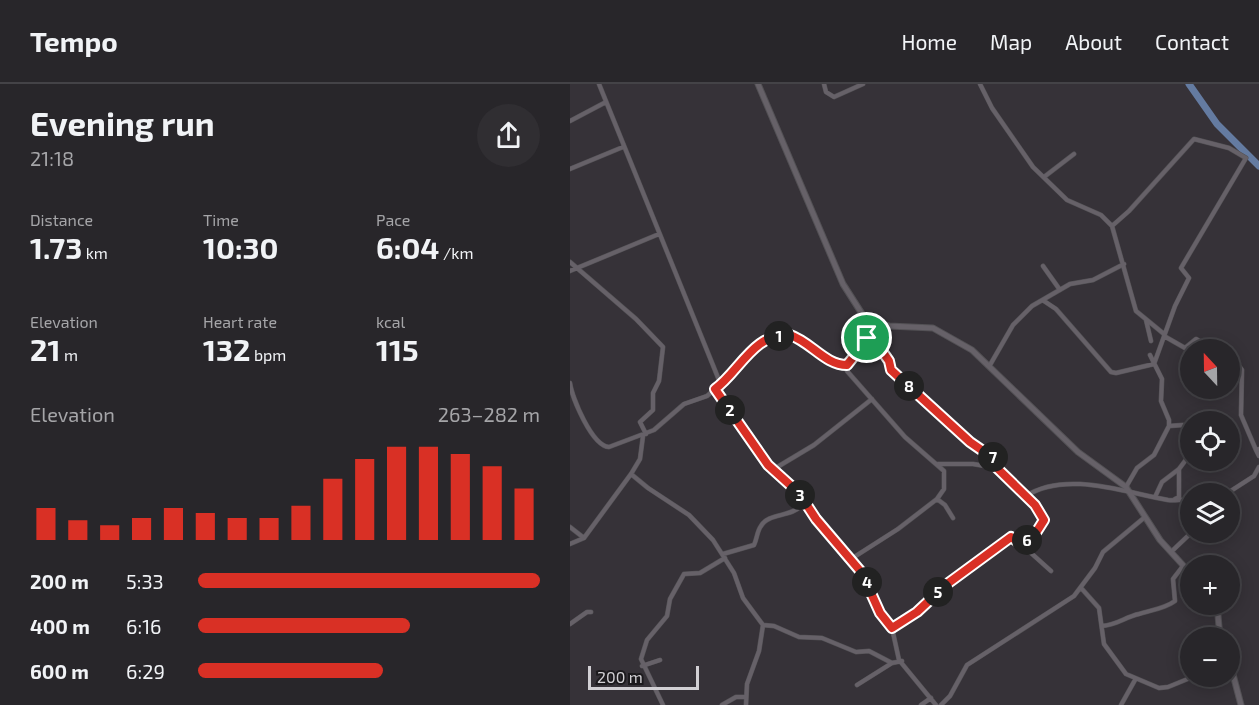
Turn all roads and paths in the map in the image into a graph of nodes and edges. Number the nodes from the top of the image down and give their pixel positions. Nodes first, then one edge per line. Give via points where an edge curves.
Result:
1 (599, 84) edge
2 (758, 84) edge
3 (824, 84) edge
4 (863, 84) edge
5 (980, 84) edge
6 (606, 102) junction
7 (570, 121) edge
8 (623, 147) junction
9 (1074, 154) dead end
10 (570, 169) edge
11 (1044, 177) junction
12 (1112, 226) junction
13 (659, 234) junction
14 (570, 262) edge
15 (1124, 264) junction
16 (1043, 266) dead end
17 (578, 267) junction
18 (570, 271) edge
19 (1060, 290) junction
20 (1044, 301) junction
21 (866, 320) junction
22 (1146, 320) junction
23 (1164, 335) junction
24 (867, 338) junction
25 (1151, 341) dead end
26 (1180, 345) edge
27 (1150, 355) dead end
28 (1154, 364) junction
29 (847, 365) junction
30 (990, 365) junction
31 (1240, 367) edge
32 (570, 383) edge
33 (721, 385) junction
34 (715, 389) junction
35 (872, 399) junction
36 (1180, 425) edge
37 (1168, 426) junction
38 (645, 435) junction
39 (1258, 449) edge
40 (1259, 456) edge
41 (938, 464) junction
42 (1259, 467) edge
43 (997, 468) junction
44 (774, 469) junction
45 (1179, 469) joint
46 (632, 474) junction
47 (1240, 485) edge
48 (1126, 487) junction
49 (1130, 493) junction
50 (800, 495) junction
51 (1026, 496) junction
52 (1155, 498) junction
53 (938, 499) junction
54 (1173, 501) junction
55 (1180, 501) edge
56 (1146, 517) junction
57 (952, 518) dead end
58 (570, 527) edge
59 (584, 538) junction
60 (1180, 543) edge
61 (570, 544) edge
62 (1021, 544) junction
63 (1170, 552) junction
64 (724, 556) junction
65 (851, 559) junction
66 (1180, 563) edge
67 (1180, 570) edge
68 (1051, 571) dead end
69 (1082, 589) junction
70 (591, 612) dead end
71 (570, 624) edge
72 (763, 624) junction
73 (1102, 626) junction
74 (892, 628) junction
75 (660, 660) dead end
76 (902, 661) junction
77 (892, 663) junction
78 (642, 666) junction
79 (1135, 680) junction
80 (1180, 682) edge
81 (857, 685) dead end
82 (1236, 687) edge
83 (747, 697) junction
84 (931, 698) junction
85 (663, 705) edge
86 (722, 705) edge
87 (746, 705) edge
88 (921, 705) edge
89 (936, 705) edge
90 (940, 705) edge
91 (1121, 705) edge
92 (1241, 705) edge

1 - 6 street
2 - 21 main road via 843,284
3 - 4 street via 826,92 834,97
5 - 11 street via 992,108
6 - 7 street
6 - 8 street
8 - 10 street
8 - 13 street
9 - 11 street
11 - 12 street via 1067,200 1101,215
12 - 15 street
12 - 23 street via 1194,139 1229,148 1246,158 1182,268 1189,278
13 - 17 street
13 - 33 street
14 - 17 street
15 - 19 street via 1101,277
15 - 22 street via 1135,309
16 - 19 street
17 - 18 street
17 - 38 street via 663,347 653,410 640,422
19 - 20 street
20 - 28 street via 1056,309 1111,372
20 - 30 street via 1018,319
21 - 24 street
21 - 30 main road via 889,326 933,328
22 - 23 street
22 - 25 street
23 - 26 street
23 - 28 street
24 - 29 street
24 - 43 street via 871,335 875,339 891,370 970,442 996,460
27 - 28 street
28 - 37 street via 1162,379 1161,401
29 - 33 street via 834,363 800,339 782,335 746,355
29 - 35 street via 849,375
30 - 48 main road via 1078,452
31 - 39 street via 1241,414
32 - 38 street via 590,430 603,447
33 - 34 street
34 - 38 street via 684,404
34 - 44 street
35 - 41 street via 905,437
35 - 44 street via 814,445
36 - 37 street
37 - 48 street via 1154,455 1137,468
38 - 46 street
39 - 40 street
41 - 43 street
41 - 53 street via 944,471 944,489
42 - 47 street via 1254,476
43 - 51 street
44 - 50 street
45 - 52 street via 1162,482
45 - 54 street via 1179,497
46 - 59 street
46 - 64 street via 689,515
48 - 49 main road
49 - 51 street via 1082,484 1041,489
49 - 52 street
49 - 56 main road
50 - 64 street via 799,508 764,522 754,545
50 - 65 street
51 - 62 street via 1044,520
52 - 54 street
53 - 57 street
53 - 65 street
54 - 55 street
56 - 63 main road
56 - 69 street via 1103,552
58 - 59 street
59 - 61 street
60 - 63 street
62 - 68 street
62 - 74 street via 1011,537
63 - 66 main road
64 - 72 street via 743,598
64 - 78 street via 705,571 688,572 681,578 670,599 667,616 642,651
65 - 74 street
67 - 73 street via 1173,579 1175,601 1170,605 1136,614 1119,624
69 - 73 street via 1100,608
69 - 90 street via 967,665 950,696
70 - 71 street
72 - 77 street via 799,638 822,638 856,652 869,651
72 - 83 street
73 - 79 street via 1108,651
74 - 76 street via 896,654
75 - 78 street
76 - 77 street
76 - 84 street
77 - 81 street
78 - 85 street
79 - 80 street via 1168,687
79 - 91 street
82 - 92 main road
83 - 86 street via 736,697
83 - 87 street
84 - 88 street
84 - 89 street

